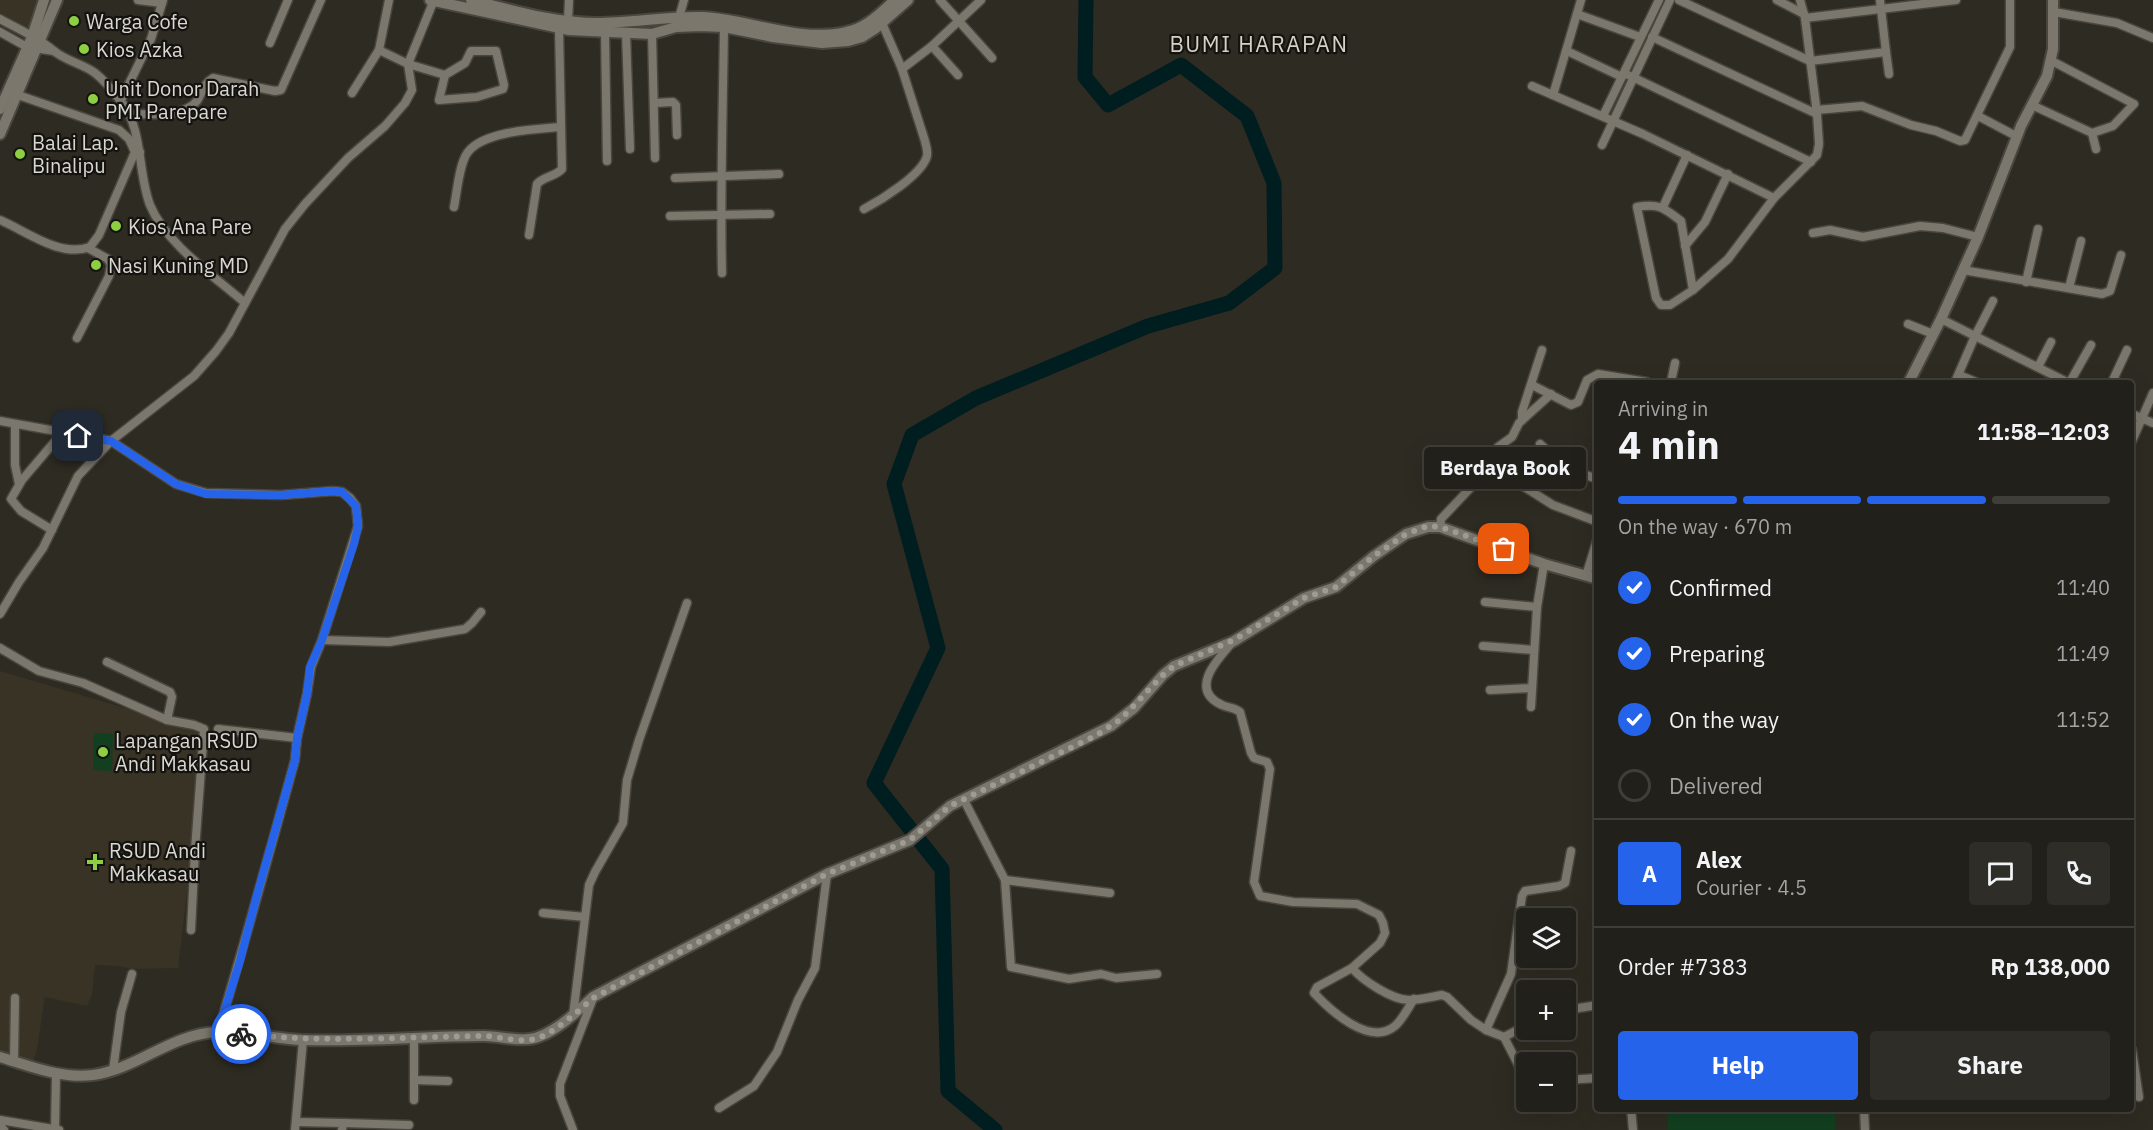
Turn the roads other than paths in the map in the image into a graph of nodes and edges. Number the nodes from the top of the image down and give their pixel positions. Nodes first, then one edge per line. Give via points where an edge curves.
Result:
1 (44, 0) edge
2 (57, 0) edge
3 (138, 0) edge
4 (288, 0) edge
5 (321, 0) edge
6 (388, 0) edge
7 (471, 0) edge
8 (569, 0) edge
9 (684, 0) edge
10 (908, 0) edge
11 (940, 0) edge
12 (981, 0) edge
13 (1581, 0) edge
14 (1659, 0) edge
15 (1670, 0) edge
16 (1679, 0) edge
17 (1777, 0) edge
18 (1800, 0) edge
19 (1956, 0) edge
20 (2010, 0) edge
21 (2053, 0) edge
22 (162, 1) edge
23 (432, 1) edge
24 (891, 4) edge
25 (1881, 4) edge
26 (2054, 12) junction
27 (1577, 14) junction
28 (1804, 16) junction
29 (0, 18) edge
30 (960, 21) junction
31 (677, 22) junction
32 (882, 23) junction
33 (564, 25) junction
34 (723, 27) junction
35 (0, 32) edge
36 (605, 32) junction
37 (626, 33) junction
38 (652, 34) junction
39 (1640, 37) junction
40 (1652, 37) junction
41 (2153, 38) edge
42 (811, 39) junction
43 (270, 42) dead end
44 (34, 43) junction
45 (932, 46) junction
46 (379, 50) junction
47 (1567, 51) junction
48 (1886, 52) junction
49 (992, 58) dead end
50 (1810, 61) junction
51 (2052, 61) junction
52 (408, 64) junction
53 (902, 69) junction
54 (1889, 74) dead end
55 (445, 75) junction
56 (958, 75) dead end
57 (1623, 75) junction
58 (1634, 78) junction
59 (1532, 86) dead end
60 (352, 93) dead end
61 (1553, 94) junction
62 (18, 95) junction
63 (121, 100) junction
64 (654, 103) junction
65 (2032, 105) junction
66 (0, 109) edge
67 (1816, 112) junction
68 (129, 114) junction
69 (1603, 116) junction
70 (1978, 116) junction
71 (1613, 120) junction
72 (561, 127) junction
73 (2092, 133) junction
74 (0, 134) edge
75 (677, 135) dead end
76 (2016, 136) junction
77 (1602, 145) dead end
78 (630, 149) dead end
79 (2096, 149) dead end
80 (138, 152) junction
81 (1687, 155) junction
82 (655, 158) dead end
83 (607, 161) dead end
84 (1811, 162) junction
85 (780, 174) dead end
86 (1728, 174) junction
87 (723, 176) junction
88 (675, 178) dead end
89 (1774, 198) junction
90 (454, 207) dead end
91 (1663, 207) junction
92 (864, 209) dead end
93 (770, 214) dead end
94 (721, 215) junction
95 (670, 216) dead end
96 (0, 220) edge
97 (2038, 229) dead end
98 (1813, 233) dead end
99 (529, 235) dead end
100 (1978, 237) junction
101 (2081, 241) dead end
102 (1685, 246) junction
103 (88, 248) junction
104 (2121, 255) dead end
105 (1963, 270) junction
106 (722, 273) dead end
107 (2026, 282) junction
108 (2069, 288) junction
109 (1693, 290) junction
110 (1993, 301) dead end
111 (245, 303) junction
112 (1941, 319) junction
113 (1908, 324) dead end
114 (1933, 334) junction
115 (1975, 336) junction
116 (78, 338) dead end
117 (2050, 342) dead end
118 (2091, 345) dead end
119 (1542, 350) dead end
120 (2127, 350) dead end
121 (1675, 363) dead end
122 (2038, 367) junction
123 (1957, 379) edge
124 (1623, 380) edge
125 (1671, 380) edge
126 (1910, 380) edge
127 (2065, 380) edge
128 (2070, 380) edge
129 (2113, 380) edge
130 (1532, 385) junction
131 (2153, 393) edge
132 (1551, 394) junction
133 (2134, 415) edge
134 (2142, 419) junction
135 (0, 420) edge
136 (1522, 420) junction
137 (2153, 423) edge
138 (15, 424) junction
139 (62, 433) junction
140 (2134, 437) edge
141 (111, 441) junction
142 (1540, 444) dead end
143 (1494, 463) junction
144 (1594, 478) edge
145 (19, 484) junction
146 (1594, 521) edge
147 (1440, 527) junction
148 (52, 530) junction
149 (1594, 550) edge
150 (1544, 564) junction
151 (1586, 576) junction
152 (1594, 578) edge
153 (1485, 602) dead end
154 (687, 603) dead end
155 (1537, 607) junction
156 (481, 612) dead end
157 (0, 614) edge
158 (322, 640) junction
159 (1234, 640) junction
160 (1483, 646) dead end
161 (0, 648) edge
162 (1534, 650) junction
163 (107, 662) dead end
164 (1532, 688) junction
165 (1490, 690) dead end
166 (1531, 707) dead end
167 (167, 720) junction
168 (218, 729) dead end
169 (297, 738) junction
170 (964, 800) junction
171 (1571, 851) dead end
172 (827, 874) junction
173 (1005, 880) junction
174 (1110, 893) dead end
175 (543, 914) dead end
176 (585, 917) junction
177 (191, 930) dead end
178 (1352, 968) junction
179 (132, 974) dead end
180 (1157, 974) dead end
181 (15, 998) dead end
182 (593, 998) junction
183 (1414, 999) junction
184 (1594, 1006) edge
185 (1576, 1008) edge
186 (573, 1016) junction
187 (1486, 1030) junction
188 (1516, 1031) edge
189 (218, 1032) junction
190 (1504, 1037) junction
191 (414, 1039) junction
192 (303, 1040) junction
193 (0, 1058) edge
194 (1516, 1060) edge
195 (14, 1062) junction
196 (2134, 1063) edge
197 (113, 1070) junction
198 (56, 1074) junction
199 (1594, 1078) edge
200 (1576, 1079) edge
201 (414, 1080) junction
202 (448, 1081) dead end
203 (2139, 1097) dead end
204 (414, 1100) dead end
205 (719, 1108) dead end
206 (1631, 1112) edge
207 (1864, 1112) edge
208 (0, 1122) edge
209 (409, 1125) dead end
210 (295, 1126) edge
211 (343, 1126) edge
212 (57, 1129) edge
213 (4, 1130) edge
214 (573, 1130) edge
215 (1633, 1130) edge
216 (1864, 1130) edge

1 - 44 street
2 - 44 street
3 - 22 street
4 - 43 street
5 - 68 street via 281,90 213,78 191,106 165,113
6 - 46 street
7 - 33 street
8 - 33 street
9 - 31 street
10 - 24 street
11 - 30 street
12 - 30 street
13 - 27 street
14 - 39 street
15 - 40 street
16 - 50 street
17 - 28 street
18 - 28 street
19 - 25 street
20 - 70 street via 2010,46
21 - 26 street
22 - 63 street via 152,39
23 - 33 street
23 - 52 street
24 - 32 street
24 - 42 street via 856,30
25 - 28 street
25 - 48 street
26 - 41 street via 2117,23
26 - 51 street
27 - 39 street
27 - 47 street
28 - 50 street
29 - 44 street
30 - 45 street
30 - 49 street
31 - 33 street
31 - 34 street
31 - 38 street
31 - 42 street via 729,20
32 - 42 street via 870,33 848,41
32 - 53 street
33 - 36 street
33 - 72 street
34 - 42 street
34 - 87 street
35 - 44 street
36 - 37 street
36 - 83 street
37 - 38 street
37 - 78 street
38 - 64 street
39 - 57 street
40 - 58 street
40 - 67 street
44 - 62 street
44 - 63 street via 96,73
44 - 66 street
45 - 53 street
45 - 56 street
46 - 52 street
46 - 60 street
47 - 57 street
47 - 61 street
48 - 50 street
48 - 54 street
50 - 67 street
51 - 65 street
51 - 73 street via 2134,104 2113,126
52 - 55 street
52 - 111 street via 412,90 405,103 292,220
53 - 92 street via 926,141 926,157 896,189
55 - 55 street via 439,100 491,94 504,85 494,51 471,51 465,63
57 - 58 street
57 - 69 street
58 - 71 street
58 - 84 street
59 - 61 street
61 - 69 street
62 - 74 street
62 - 80 street via 118,130
63 - 68 street
64 - 75 street via 676,105
64 - 82 street
65 - 73 street
65 - 76 street
67 - 70 street via 1862,106 1960,141 1967,137
67 - 84 street via 1819,150
68 - 80 street
69 - 71 street
70 - 76 street
71 - 77 street
71 - 81 street
72 - 90 street via 504,133 478,144 467,153
72 - 99 street via 562,168 537,184
73 - 79 street
76 - 100 street
80 - 103 street via 99,236
80 - 111 street via 151,206 169,234
81 - 86 street
81 - 91 street
84 - 89 street
85 - 87 street
86 - 89 street
86 - 102 street via 1705,222
87 - 88 street
87 - 94 street
89 - 109 street via 1728,259
91 - 102 street via 1681,220
91 - 109 street via 1637,207 1657,301 1670,305
93 - 94 street
94 - 95 street
94 - 106 street
96 - 103 street via 51,244 75,251
97 - 107 street
98 - 100 street via 1830,230 1863,237 1920,226
100 - 105 street
101 - 108 street
102 - 109 street
103 - 116 street via 108,258 111,268
104 - 108 street via 2107,293
105 - 107 street
105 - 112 street
107 - 108 street
110 - 115 street
111 - 141 street via 216,351 194,376
112 - 114 street
112 - 115 street
113 - 114 street
114 - 126 street
115 - 122 street
115 - 123 street
117 - 122 street
118 - 128 street
119 - 130 street
120 - 129 street
121 - 125 street
122 - 127 street
124 - 132 street via 1592,376 1578,402 1571,405
130 - 132 street
130 - 136 street
131 - 134 street
132 - 136 street
133 - 134 street
134 - 137 street
134 - 140 street
135 - 138 street
136 - 143 street via 1512,437 1498,447
138 - 139 street
138 - 145 street
139 - 141 street
139 - 145 street
141 - 148 street via 78,476
141 - 158 street via 176,484 206,494 333,491 350,498 356,506 358,526
142 - 144 street via 1559,462
143 - 146 street via 1553,506
143 - 147 street via 1441,519
145 - 148 street via 11,499 14,504
147 - 150 street
147 - 159 street via 1428,526 1406,534 1336,587 1304,598
148 - 157 street
149 - 151 street
150 - 151 street
150 - 155 street
151 - 152 street
153 - 155 street
154 - 176 street via 627,780 623,823 592,878
155 - 162 street
156 - 158 street via 465,629 389,642
158 - 169 street via 310,667
159 - 170 street via 1174,666 1111,726
159 - 178 street via 1216,660 1206,690 1215,701 1240,712 1251,753 1267,762 1270,769 1254,882 1257,891 1260,896 1293,902 1357,904 1379,915 1385,933 1380,943
160 - 162 street
161 - 167 street via 39,671 83,683
162 - 164 street
163 - 167 street via 170,692
164 - 165 street
164 - 166 street
167 - 177 street via 204,729
168 - 169 street
169 - 189 street via 292,770
170 - 172 street via 950,806 910,840
170 - 173 street
171 - 187 street via 1565,883 1525,891 1522,896 1511,975
172 - 182 street
172 - 205 street via 816,968 777,1052 754,1086
173 - 174 street
173 - 180 street via 1011,967 1069,979 1101,974 1116,978
175 - 176 street
176 - 186 street
178 - 183 street via 1360,978 1394,996
178 - 183 street via 1315,988 1314,993 1363,1030 1380,1033 1392,1028
179 - 197 street via 121,1012
181 - 195 street
182 - 186 street
182 - 214 street via 560,1084 560,1096
183 - 187 street via 1447,997
184 - 185 street
186 - 191 street via 530,1040 486,1036
187 - 190 street
188 - 190 street
189 - 192 street
189 - 197 street via 194,1035
190 - 194 street
191 - 192 street
191 - 201 street
192 - 210 street
193 - 195 street
195 - 198 street
196 - 203 street
197 - 198 street via 93,1075
198 - 212 street
199 - 200 street
201 - 202 street
201 - 204 street
206 - 215 street
207 - 216 street
208 - 212 street
208 - 213 street
209 - 211 street
210 - 211 street

